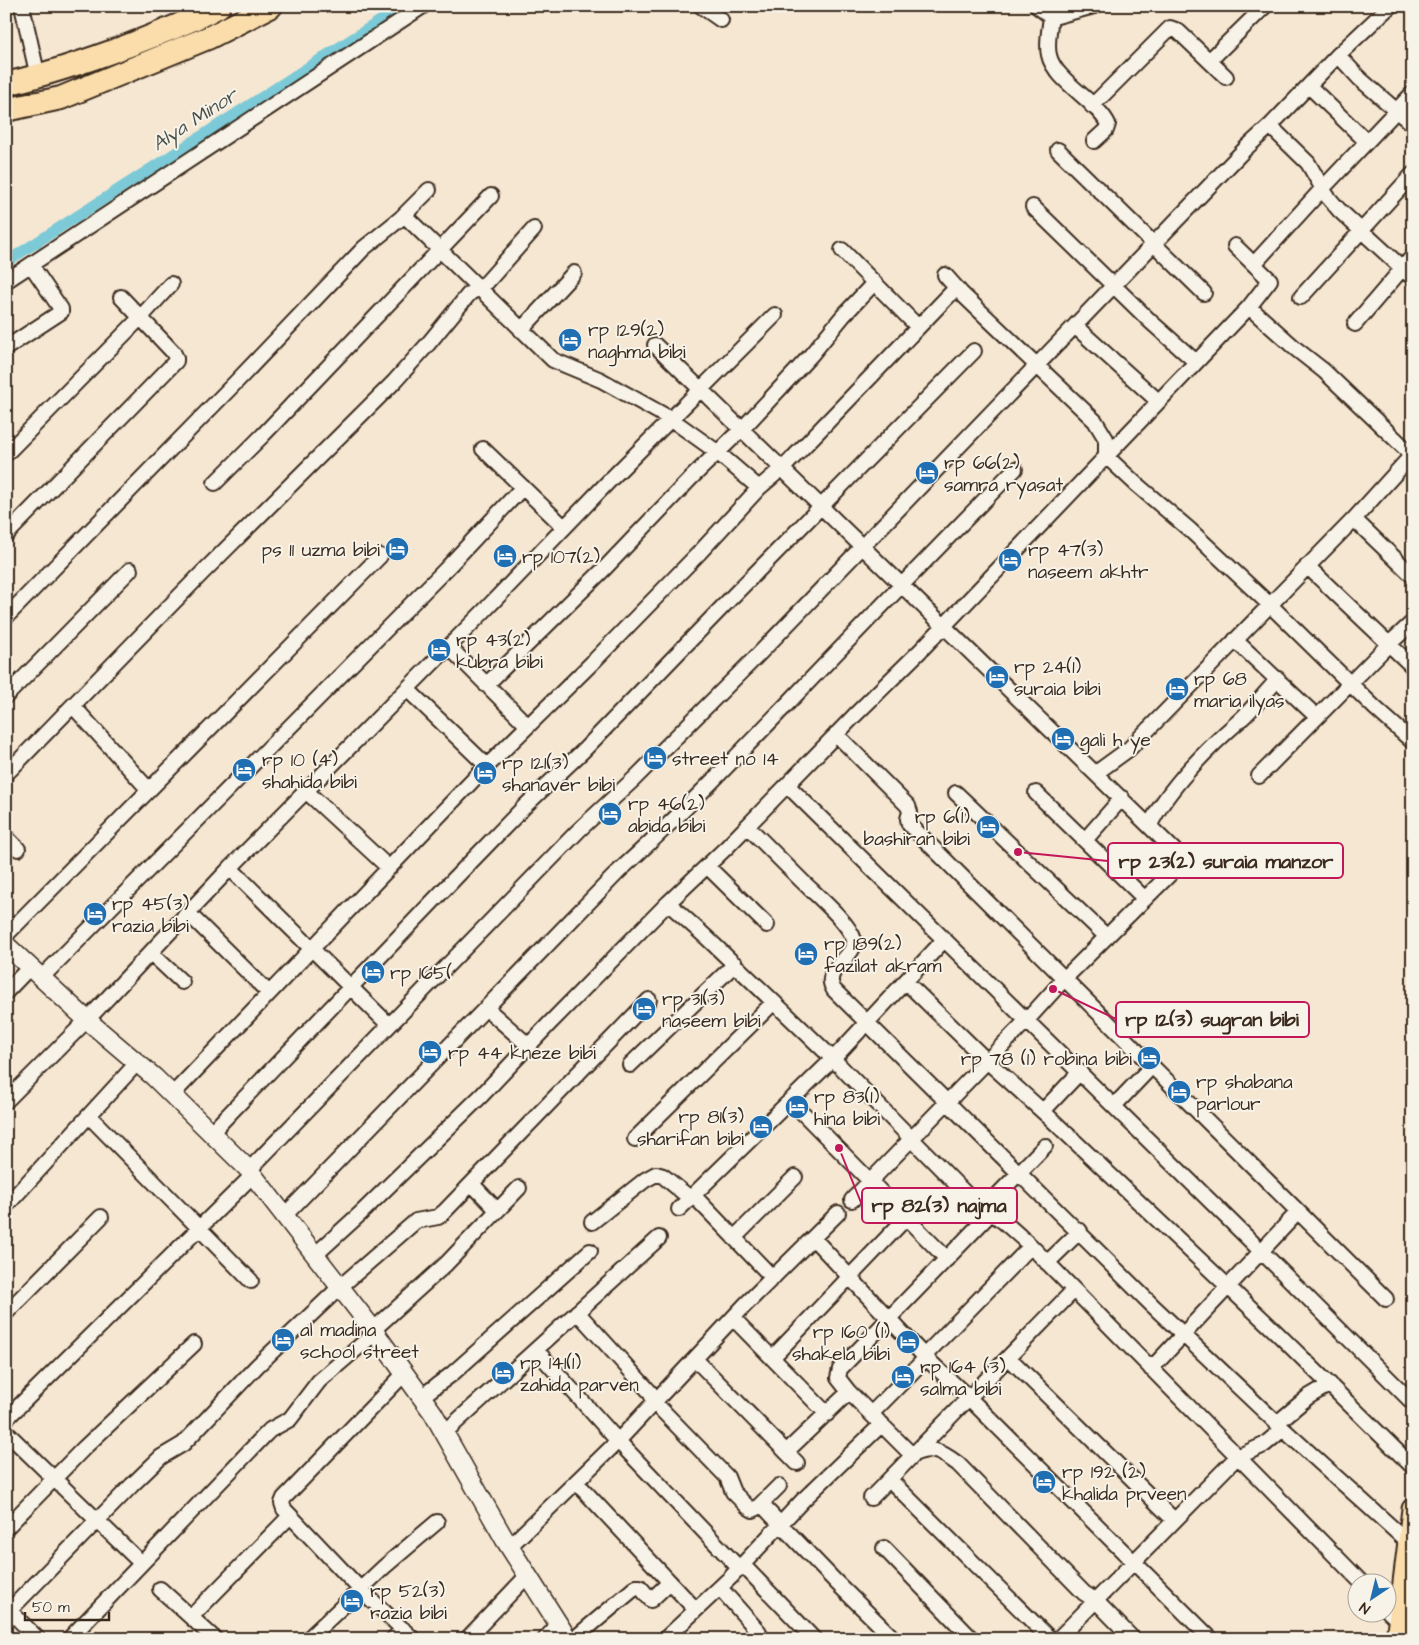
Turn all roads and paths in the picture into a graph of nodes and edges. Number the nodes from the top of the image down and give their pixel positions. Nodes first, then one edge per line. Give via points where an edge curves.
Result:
1 (22, 6) edge
2 (219, 6) edge
3 (271, 6) edge
4 (423, 6) edge
5 (702, 6) edge
6 (1037, 6) edge
7 (1094, 6) edge
8 (1265, 6) edge
9 (1390, 6) edge
10 (1051, 16) junction
11 (721, 20) dead end
12 (1338, 55) junction
13 (1210, 60) junction
14 (38, 77) junction
15 (1226, 77) dead end
16 (6, 84) edge
17 (1309, 86) junction
18 (1413, 92) edge
19 (1092, 106) junction
20 (6, 110) edge
21 (1396, 110) junction
22 (1413, 125) edge
23 (1270, 126) junction
24 (1094, 141) dead end
25 (1366, 141) junction
26 (1058, 150) dead end
27 (1413, 174) edge
28 (1323, 188) junction
29 (429, 190) dead end
30 (491, 196) dead end
31 (1033, 207) dead end
32 (404, 215) junction
33 (534, 229) dead end
34 (1361, 230) junction
35 (1154, 245) junction
36 (1235, 246) dead end
37 (440, 250) junction
38 (842, 250) dead end
39 (1413, 256) edge
40 (31, 264) junction
41 (1254, 264) junction
42 (1402, 268) junction
43 (574, 273) dead end
44 (945, 275) dead end
45 (1413, 278) edge
46 (6, 281) edge
47 (874, 283) junction
48 (171, 284) dead end
49 (1115, 286) junction
50 (478, 288) junction
51 (956, 288) junction
52 (1204, 293) dead end
53 (121, 297) dead end
54 (1301, 297) dead end
55 (1248, 307) junction
56 (776, 314) dead end
57 (140, 318) junction
58 (1355, 324) dead end
59 (918, 327) junction
60 (1076, 327) junction
61 (521, 330) junction
62 (655, 345) dead end
63 (6, 348) edge
64 (974, 351) dead end
65 (1196, 362) junction
66 (1037, 367) junction
67 (700, 389) junction
68 (1158, 401) junction
69 (672, 419) junction
70 (741, 429) junction
71 (483, 449) dead end
72 (717, 452) junction
73 (6, 454) edge
74 (1106, 456) junction
75 (1412, 456) edge
76 (781, 468) junction
77 (1015, 469) dead end
78 (215, 483) dead end
79 (523, 488) junction
80 (759, 488) junction
81 (821, 507) junction
82 (1354, 519) junction
83 (564, 527) junction
84 (6, 535) edge
85 (862, 547) junction
86 (380, 556) dead end
87 (1308, 566) junction
88 (130, 570) dead end
89 (1413, 576) edge
90 (901, 585) junction
91 (1270, 605) junction
92 (6, 617) edge
93 (1413, 622) edge
94 (944, 626) junction
95 (1235, 640) junction
96 (1389, 644) junction
97 (449, 647) junction
98 (1413, 667) edge
99 (1278, 679) junction
100 (1350, 683) junction
101 (486, 685) junction
102 (407, 689) junction
103 (6, 696) edge
104 (73, 706) junction
105 (1317, 717) junction
106 (528, 726) junction
107 (836, 734) junction
108 (1413, 742) edge
109 (487, 766) junction
110 (1096, 772) junction
111 (6, 774) edge
112 (1259, 776) dead end
113 (786, 785) junction
114 (149, 790) junction
115 (307, 792) junction
116 (956, 793) dead end
117 (1036, 793) dead end
118 (1122, 798) junction
119 (1150, 825) junction
120 (747, 826) junction
121 (6, 837) edge
122 (1085, 840) junction
123 (18, 850) dead end
124 (707, 866) junction
125 (230, 868) junction
126 (389, 868) junction
127 (1146, 898) junction
128 (668, 903) junction
129 (188, 913) junction
130 (767, 925) dead end
131 (6, 935) edge
132 (1107, 937) junction
133 (944, 940) junction
134 (6, 945) edge
135 (312, 948) junction
136 (151, 953) junction
137 (735, 964) junction
138 (36, 972) junction
139 (1065, 978) junction
140 (182, 982) dead end
141 (906, 982) junction
142 (350, 988) junction
143 (6, 992) edge
144 (269, 993) junction
145 (649, 1000) dead end
146 (774, 1002) junction
147 (486, 1008) junction
148 (87, 1020) junction
149 (1027, 1020) junction
150 (868, 1022) junction
151 (389, 1025) junction
152 (529, 1046) junction
153 (834, 1059) junction
154 (987, 1061) junction
155 (137, 1063) junction
156 (630, 1065) dead end
157 (1152, 1066) junction
158 (1080, 1072) junction
159 (172, 1095) junction
160 (790, 1100) junction
161 (6, 1101) edge
162 (948, 1101) junction
163 (1114, 1106) junction
164 (1043, 1111) junction
165 (89, 1116) junction
166 (211, 1133) junction
167 (911, 1138) junction
168 (635, 1139) dead end
169 (1045, 1146) dead end
170 (251, 1173) junction
171 (1020, 1173) junction
172 (794, 1177) dead end
173 (870, 1181) junction
174 (472, 1184) junction
175 (520, 1188) dead end
176 (691, 1197) junction
177 (852, 1200) dead end
178 (6, 1206) edge
179 (679, 1209) dead end
180 (497, 1210) junction
181 (987, 1211) junction
182 (1298, 1212) junction
183 (838, 1213) dead end
184 (100, 1216) dead end
185 (284, 1216) junction
186 (906, 1218) junction
187 (592, 1222) dead end
188 (200, 1228) junction
189 (1080, 1231) junction
190 (659, 1238) dead end
191 (734, 1238) junction
192 (813, 1238) junction
193 (1031, 1246) junction
194 (590, 1251) dead end
195 (1262, 1252) junction
196 (315, 1255) junction
197 (947, 1259) junction
198 (1047, 1262) junction
199 (849, 1277) junction
200 (773, 1278) junction
201 (251, 1281) dead end
202 (340, 1287) junction
203 (1229, 1287) junction
204 (1074, 1290) junction
205 (1386, 1299) dead end
206 (577, 1312) junction
207 (6, 1313) edge
208 (733, 1318) junction
209 (889, 1318) junction
210 (374, 1331) junction
211 (1184, 1334) junction
212 (194, 1344) dead end
213 (536, 1350) junction
214 (925, 1357) junction
215 (772, 1358) junction
216 (1009, 1358) junction
217 (695, 1359) junction
218 (1151, 1369) junction
219 (404, 1374) junction
220 (1330, 1384) junction
221 (849, 1392) junction
222 (421, 1397) junction
223 (969, 1398) junction
224 (655, 1402) junction
225 (1413, 1403) edge
226 (827, 1414) junction
227 (871, 1414) junction
228 (6, 1419) edge
229 (882, 1424) junction
230 (1280, 1426) junction
231 (6, 1432) edge
232 (444, 1433) junction
233 (618, 1441) junction
234 (786, 1452) junction
235 (912, 1455) junction
236 (1237, 1457) junction
237 (796, 1463) dead end
238 (1413, 1467) edge
239 (54, 1479) junction
240 (890, 1480) junction
241 (576, 1482) junction
242 (779, 1486) dead end
243 (871, 1498) dead end
244 (762, 1504) junction
245 (1413, 1509) edge
246 (290, 1516) junction
247 (97, 1520) junction
248 (1174, 1520) junction
249 (436, 1522) dead end
250 (781, 1523) junction
251 (6, 1528) edge
252 (1409, 1542) junction
253 (509, 1547) junction
254 (884, 1548) dead end
255 (1134, 1561) junction
256 (141, 1563) junction
257 (741, 1566) junction
258 (1351, 1572) edge
259 (527, 1576) junction
260 (670, 1582) junction
261 (720, 1588) junction
262 (160, 1589) dead end
263 (360, 1590) junction
264 (1095, 1600) junction
265 (696, 1610) junction
266 (7, 1611) edge
267 (191, 1617) junction
268 (1401, 1625) edge
269 (563, 1632) edge
270 (759, 1632) dead end
271 (403, 1636) edge
272 (38, 1639) edge
273 (68, 1639) edge
274 (216, 1639) edge
275 (308, 1639) edge
276 (467, 1639) edge
277 (545, 1639) edge
278 (574, 1639) edge
279 (664, 1639) edge
280 (814, 1639) edge
281 (894, 1639) edge
282 (972, 1639) edge
283 (1050, 1639) edge
284 (1058, 1639) edge
285 (1133, 1639) edge
286 (1211, 1639) edge

1 - 14 street
2 - 14 highway via 170,30
3 - 20 highway via 210,37 61,98
4 - 40 street
5 - 11 street
6 - 10 street
7 - 10 street
8 - 13 street
9 - 12 street
10 - 19 street via 1048,49 1051,61
12 - 17 street
12 - 21 street
13 - 15 street
13 - 19 street via 1178,31 1170,28
14 - 16 highway
17 - 23 street
17 - 25 street
18 - 21 street
19 - 24 street via 1108,124
21 - 22 street
21 - 25 street
23 - 28 street via 1308,162
23 - 35 street
25 - 28 street
26 - 35 street
27 - 34 street
28 - 34 street via 1332,202
28 - 41 street
29 - 32 street
30 - 37 street
31 - 49 street
32 - 37 street
32 - 92 street via 364,248
33 - 50 street
34 - 42 street
34 - 54 street
35 - 49 street
35 - 52 street
36 - 41 street
37 - 50 street
37 - 78 street
38 - 47 street
39 - 42 street
40 - 46 street
40 - 63 street via 61,309
41 - 55 street via 1270,282
42 - 45 street
42 - 58 street
43 - 61 street
44 - 51 street
47 - 59 street
47 - 70 street
48 - 57 street
49 - 60 street
49 - 65 street
50 - 61 street
50 - 104 street via 394,382
51 - 59 street
51 - 66 street
53 - 57 street
55 - 65 street
55 - 75 street via 1324,370
56 - 67 street
57 - 73 street
57 - 84 street via 173,352 176,361
59 - 76 street
60 - 66 street
60 - 68 street
61 - 69 street via 553,360 601,380
62 - 67 street
64 - 81 street
65 - 68 street
66 - 74 street via 1099,426 1106,439
66 - 85 street
67 - 69 street
67 - 70 street
68 - 74 street
69 - 72 street
69 - 83 street
70 - 72 street
70 - 76 street
71 - 79 street
72 - 80 street
72 - 101 street
74 - 91 street
74 - 94 street
75 - 82 street
76 - 80 street
76 - 81 street
77 - 90 street
79 - 83 street
79 - 138 street via 356,660
80 - 106 street
81 - 85 street
81 - 142 street
82 - 87 street
82 - 89 street
83 - 97 street
85 - 90 street
85 - 151 street
86 - 114 street
87 - 91 street
87 - 96 street
88 - 103 street
90 - 94 street
90 - 147 street via 728,765
91 - 95 street
91 - 100 street
93 - 96 street
94 - 107 street
94 - 110 street
95 - 99 street
95 - 110 street via 1129,749
96 - 98 street
96 - 100 street
97 - 101 street
97 - 102 street
99 - 105 street
99 - 119 street via 1172,790
100 - 105 street
100 - 108 street
101 - 106 street
102 - 109 street
102 - 115 street
104 - 111 street
104 - 114 street
105 - 112 street
106 - 109 street
107 - 113 street
107 - 139 street via 908,806 909,824
109 - 126 street
110 - 118 street
113 - 120 street
113 - 133 street
114 - 131 street
115 - 125 street
115 - 126 street
116 - 132 street
117 - 122 street
118 - 119 street
118 - 122 street
119 - 127 street via 1181,859
120 - 124 street
120 - 150 street via 826,904 852,936 854,946 836,969 832,985
121 - 123 street
122 - 127 street
124 - 128 street
124 - 130 street
125 - 129 street
125 - 135 street
126 - 135 street
127 - 132 street
128 - 137 street
128 - 152 street
129 - 136 street
129 - 144 street
132 - 139 street
133 - 141 street
133 - 149 street
134 - 138 street
135 - 142 street
135 - 144 street
136 - 140 street
136 - 148 street
137 - 146 street
137 - 156 street
138 - 143 street
138 - 148 street
139 - 149 street
139 - 157 street
141 - 150 street
141 - 154 street
142 - 151 street
142 - 166 street
144 - 159 street
145 - 174 street
146 - 153 street
146 - 168 street
147 - 152 street
147 - 185 street
148 - 155 street
148 - 161 street
149 - 154 street
149 - 158 street
150 - 153 street
150 - 162 street
151 - 170 street
152 - 196 street
153 - 160 street
153 - 167 street
154 - 162 street
154 - 164 street
155 - 159 street
155 - 165 street
157 - 163 street
157 - 182 street
158 - 163 street
158 - 164 street
159 - 166 street
160 - 173 street
160 - 176 street
162 - 167 street
162 - 171 street
163 - 195 street
164 - 203 street
165 - 178 street
165 - 188 street
166 - 170 street
167 - 173 street
167 - 181 street
169 - 171 street
170 - 185 street
170 - 188 street
171 - 181 street
171 - 189 street
172 - 191 street
173 - 177 street
173 - 186 street
174 - 180 street
174 - 202 street via 438,1217 419,1220 411,1225
175 - 180 street
176 - 179 street
176 - 187 street via 656,1174
176 - 191 street
180 - 210 street via 446,1264
181 - 193 street
181 - 197 street
182 - 195 street
182 - 205 street
183 - 192 street
184 - 207 street
185 - 196 street
186 - 197 street
186 - 199 street
188 - 201 street
188 - 228 street
189 - 198 street
189 - 211 street
190 - 206 street
191 - 200 street
192 - 199 street
192 - 200 street
193 - 198 street
193 - 214 street
194 - 222 street via 452,1374
195 - 203 street
195 - 225 street
196 - 202 street
197 - 209 street
198 - 204 street
199 - 209 street
199 - 215 street
200 - 208 street
202 - 210 street
202 - 247 street via 257,1366 183,1444 161,1457
203 - 211 street
203 - 220 street
204 - 216 street
204 - 218 street
206 - 213 street
206 - 224 street via 650,1392
208 - 215 street
208 - 217 street
209 - 214 street
209 - 221 street via 839,1372 839,1381
210 - 219 street
210 - 256 street via 319,1380 290,1419 270,1430
211 - 218 street
211 - 230 street
212 - 239 street
213 - 232 street
213 - 233 street
214 - 223 street
214 - 227 street
215 - 226 street
216 - 223 street
216 - 248 street
217 - 224 street
217 - 234 street
218 - 236 street
219 - 222 street
219 - 246 street via 284,1498 282,1506
220 - 230 street via 1308,1397
220 - 238 street
221 - 226 street
221 - 227 street
222 - 232 street
223 - 235 street
223 - 255 street
224 - 233 street
224 - 244 street via 727,1477 737,1497 753,1510
226 - 234 street
227 - 229 street
229 - 235 street
229 - 250 street
230 - 236 street via 1264,1445
230 - 252 street
231 - 239 street
232 - 253 street
233 - 241 street
233 - 257 street
234 - 237 street
235 - 240 street
235 - 264 street via 926,1450 935,1451 958,1464 1084,1593
236 - 248 street
236 - 258 street
239 - 247 street
239 - 251 street
240 - 243 street
240 - 283 street
241 - 253 street
241 - 260 street
242 - 244 street
244 - 250 street
245 - 252 main road
246 - 263 street
246 - 267 street
247 - 256 street
247 - 266 street
248 - 255 street
249 - 263 street
250 - 257 street
250 - 281 street
252 - 268 main road
253 - 259 street
254 - 282 street
255 - 264 street
255 - 286 street
256 - 273 street
257 - 261 street
257 - 280 street
259 - 269 street
259 - 276 street
260 - 265 street
260 - 278 street via 651,1600 640,1587 636,1587
261 - 265 street
261 - 270 street
262 - 267 street
263 - 271 street
263 - 275 street
264 - 284 street
264 - 285 street
265 - 279 street
266 - 272 street
267 - 274 street
269 - 277 street

